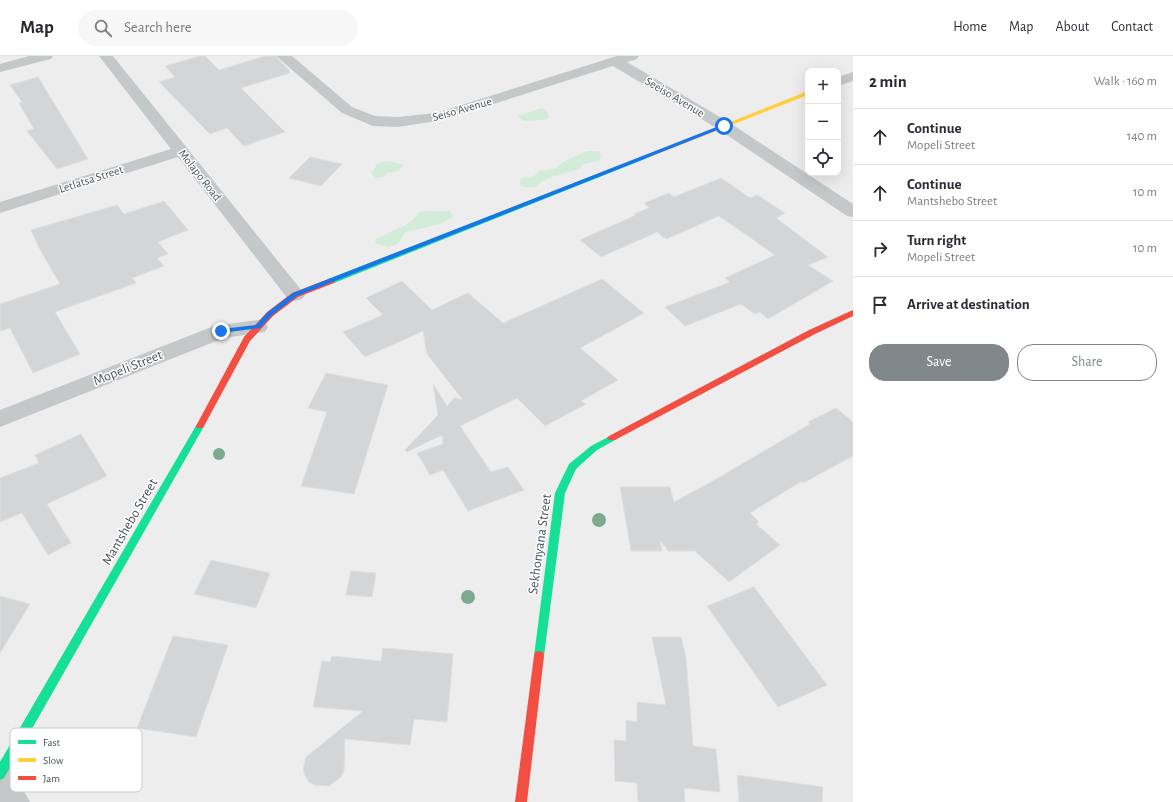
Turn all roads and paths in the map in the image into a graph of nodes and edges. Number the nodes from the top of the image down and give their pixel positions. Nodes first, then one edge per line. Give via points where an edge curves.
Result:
1 (46, 56) edge
2 (106, 56) edge
3 (283, 56) edge
4 (632, 56) edge
5 (616, 62) junction
6 (0, 68) edge
7 (853, 76) edge
8 (841, 81) edge
9 (805, 94) edge
10 (724, 126) junction
11 (181, 151) junction
12 (0, 208) edge
13 (853, 212) edge
14 (295, 294) junction
15 (853, 313) edge
16 (258, 327) junction
17 (0, 419) edge
18 (27, 728) edge
19 (10, 758) edge
20 (0, 775) edge
21 (15, 802) edge
22 (521, 802) edge

1 - 6 street
2 - 11 street, Molapo Road
3 - 5 street, Seiso Avenue via 347,110 373,120 398,122 438,117
4 - 5 street, Seiso Avenue
5 - 10 street, Seeiso Avenue
7 - 8 street
9 - 10 street
10 - 13 street, Seeiso Avenue
10 - 14 street
11 - 12 street, Letlatsa Street
11 - 14 street, Molapo Road
14 - 16 street, Mantshebo Street
15 - 22 street, Sekhonyana Street via 812,332 594,448 572,466 560,493
16 - 17 street, Mopeli Street via 221,331
16 - 18 street, Mantshebo Street via 247,339 188,449
19 - 20 street, Mantshebo Street
20 - 21 street

